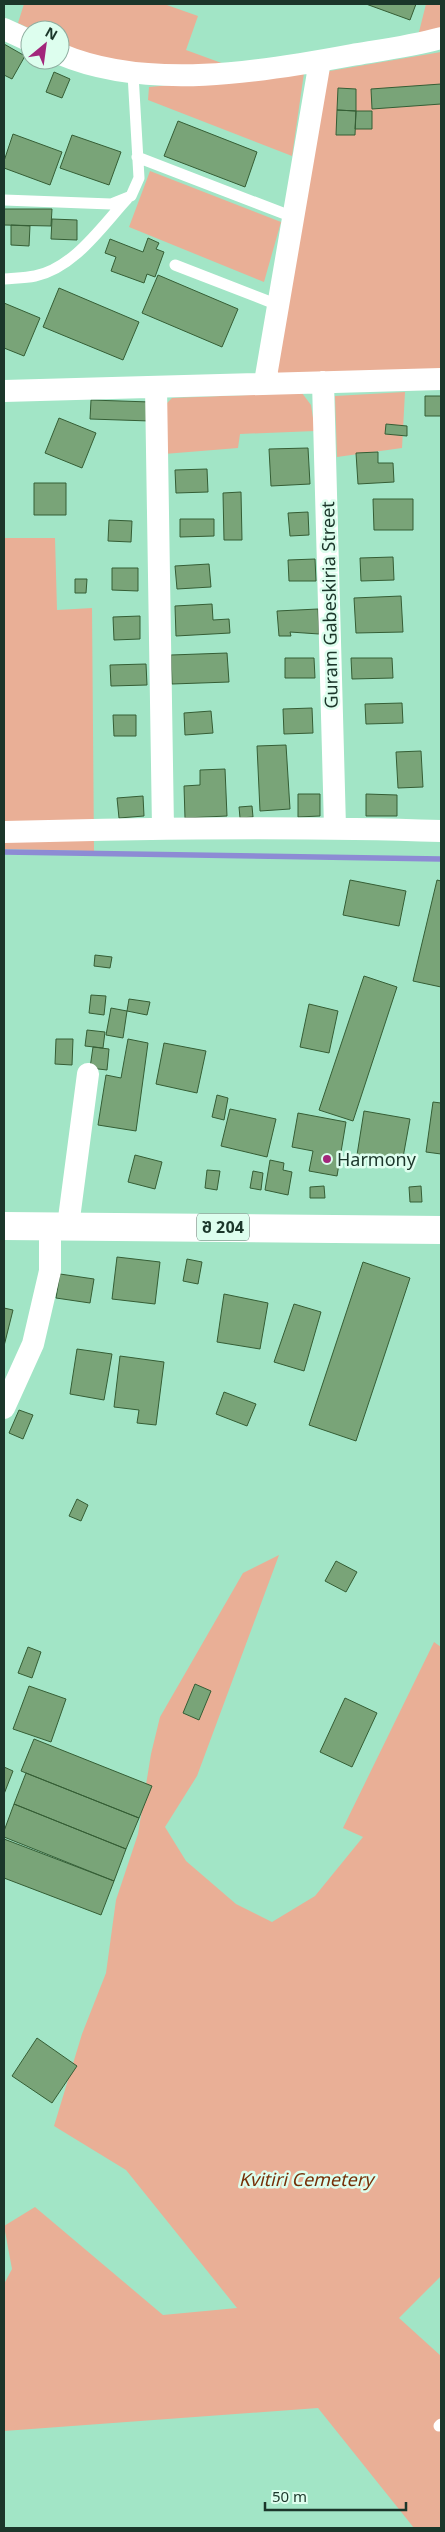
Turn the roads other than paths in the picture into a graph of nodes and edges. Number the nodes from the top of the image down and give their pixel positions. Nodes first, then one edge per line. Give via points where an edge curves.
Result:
1 (4, 29) edge
2 (20, 36) edge
3 (441, 38) edge
4 (70, 58) edge
5 (320, 61) junction
6 (133, 74) junction
7 (137, 157) junction
8 (131, 196) junction
9 (4, 200) edge
10 (293, 216) junction
11 (176, 265) dead end
12 (4, 279) edge
13 (278, 305) junction
14 (441, 378) edge
15 (265, 382) junction
16 (323, 382) junction
17 (156, 387) junction
18 (4, 391) edge
19 (335, 827) junction
20 (163, 828) junction
21 (441, 831) edge
22 (4, 832) edge
23 (88, 1074) dead end
24 (4, 1226) edge
25 (59, 1226) junction
26 (441, 1230) edge
27 (4, 1408) edge

1 - 2 street
3 - 5 street
4 - 6 street
5 - 6 street via 192,75
5 - 10 street
6 - 7 lane
7 - 8 lane via 138,178
7 - 10 lane
8 - 9 lane via 111,204
8 - 12 lane via 74,256 36,276
10 - 13 street
11 - 13 lane
13 - 15 street
14 - 16 street
15 - 16 street
15 - 17 street
16 - 19 street, Guram Gabeskiria Street
17 - 18 street
17 - 20 street
19 - 20 street
19 - 21 street
20 - 22 street
23 - 25 street
24 - 25 main road, შ 204
25 - 26 main road, შ 204
25 - 27 street via 33,1344

